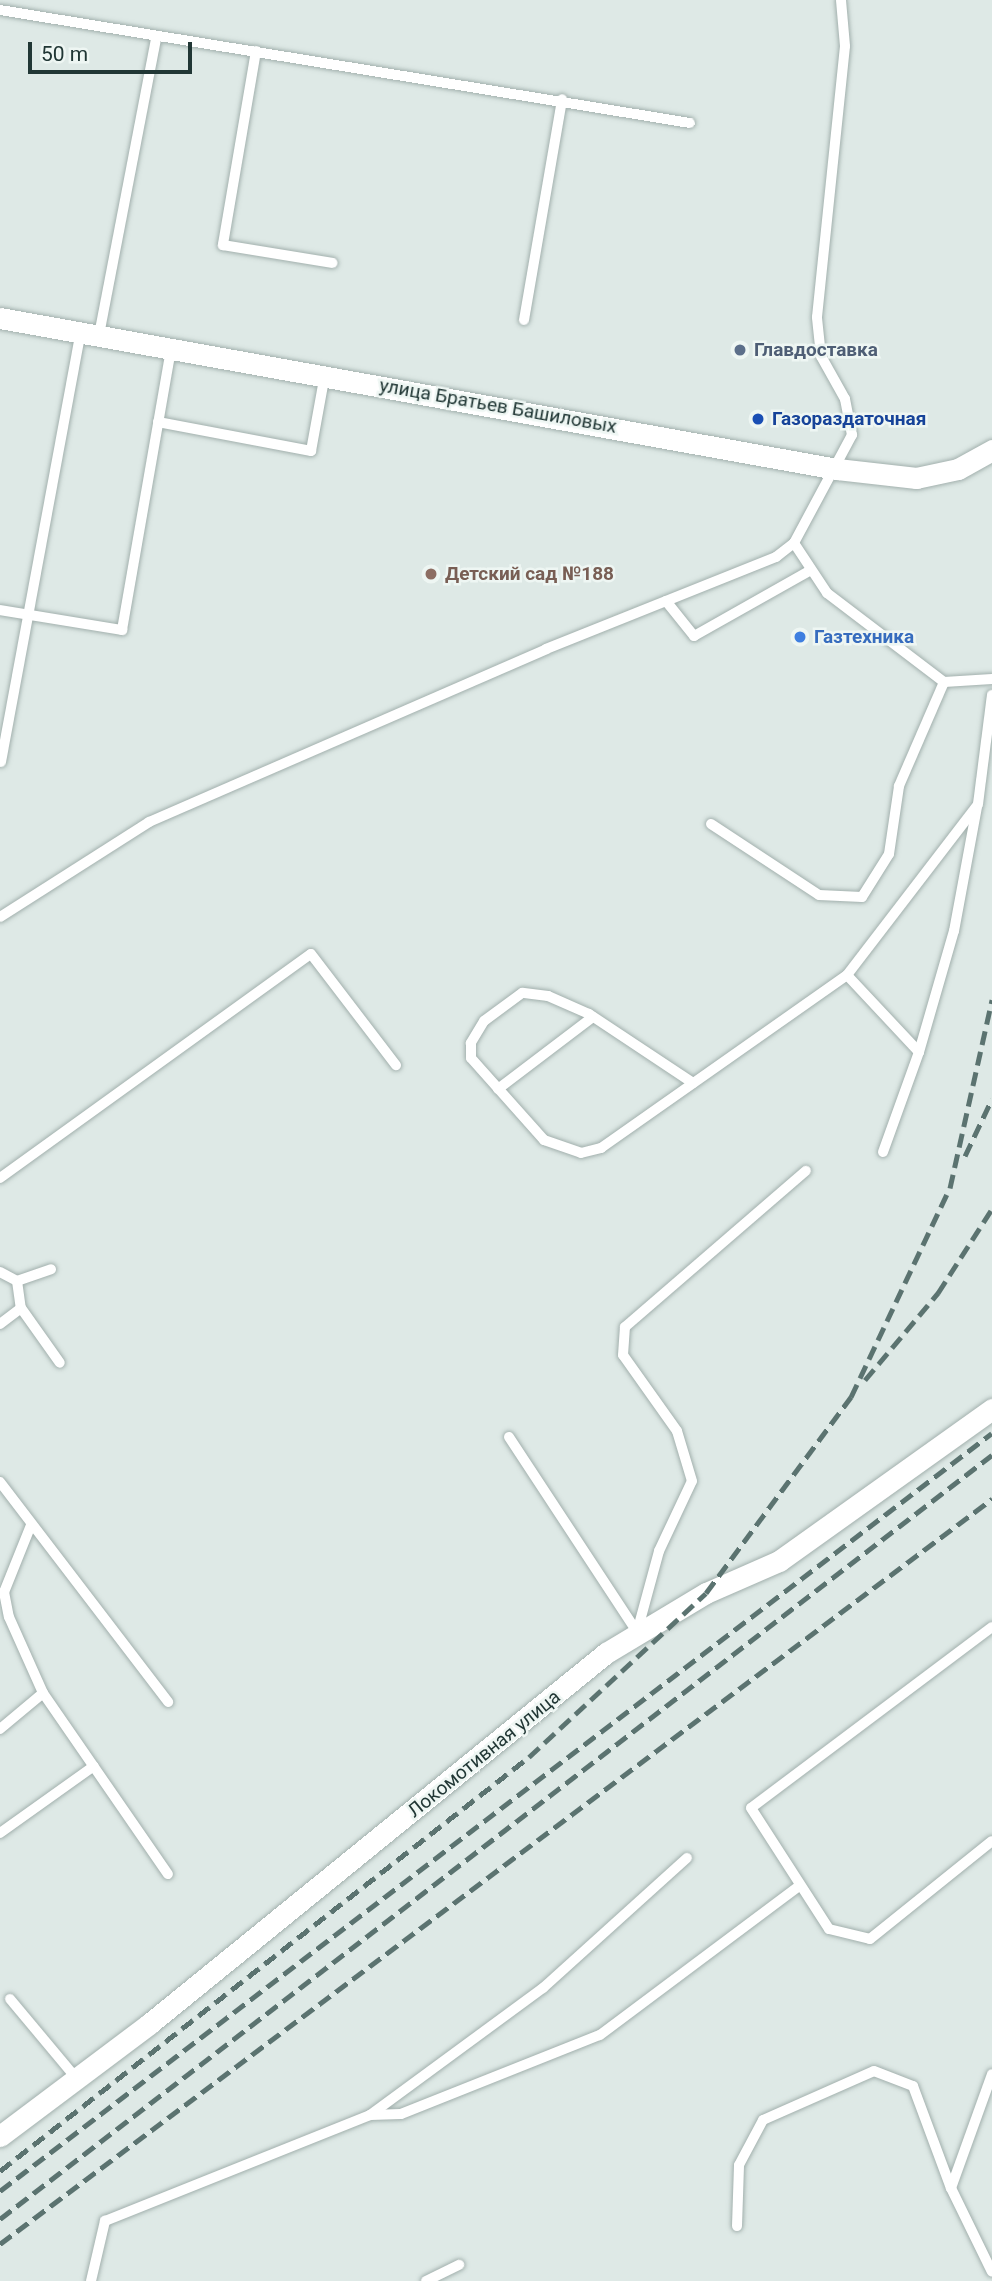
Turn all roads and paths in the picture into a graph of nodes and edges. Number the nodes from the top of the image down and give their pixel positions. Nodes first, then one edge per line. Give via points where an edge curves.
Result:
1 (841, 0) edge
2 (0, 10) edge
3 (156, 40) junction
4 (256, 51) junction
5 (562, 99) junction
6 (690, 123) dead end
7 (332, 263) dead end
8 (0, 318) edge
9 (524, 320) dead end
10 (90, 334) junction
11 (170, 348) junction
12 (325, 374) junction
13 (158, 422) junction
14 (992, 450) edge
15 (837, 469) junction
16 (794, 543) junction
17 (811, 570) junction
18 (666, 601) junction
19 (0, 610) edge
20 (29, 615) junction
21 (992, 680) edge
22 (944, 682) junction
23 (992, 695) edge
24 (1, 762) edge
25 (978, 804) junction
26 (712, 824) dead end
27 (0, 917) edge
28 (847, 975) junction
29 (593, 1017) junction
30 (919, 1052) junction
31 (396, 1065) dead end
32 (693, 1083) junction
33 (498, 1089) junction
34 (883, 1152) dead end
35 (806, 1171) dead end
36 (0, 1178) edge
37 (51, 1269) dead end
38 (0, 1272) edge
39 (17, 1281) junction
40 (21, 1308) junction
41 (0, 1324) edge
42 (60, 1363) dead end
43 (992, 1409) edge
44 (509, 1437) dead end
45 (0, 1482) edge
46 (32, 1525) junction
47 (992, 1627) edge
48 (637, 1632) junction
49 (43, 1693) junction
50 (168, 1702) dead end
51 (1, 1727) edge
52 (94, 1766) junction
53 (0, 1833) edge
54 (992, 1841) edge
55 (687, 1858) dead end
56 (168, 1874) dead end
57 (798, 1887) junction
58 (10, 1999) dead end
59 (992, 2074) edge
60 (77, 2079) junction
61 (370, 2115) junction
62 (0, 2136) edge
63 (951, 2188) junction
64 (737, 2226) dead end
65 (459, 2265) dead end
66 (992, 2272) edge
67 (91, 2281) edge
68 (426, 2281) edge

1 - 15 lane via 845,46 817,317 821,356 845,399 852,435
2 - 3 lane
3 - 4 lane
3 - 10 lane
4 - 5 lane
4 - 7 lane via 223,245
5 - 6 lane
5 - 9 lane
8 - 10 street, улица Братьев Башиловых
10 - 11 street, улица Братьев Башиловых
10 - 20 lane
11 - 12 street, улица Братьев Башиловых
11 - 13 lane
12 - 13 lane via 311,451
12 - 15 street, улица Братьев Башиловых
13 - 20 lane via 122,630
14 - 15 street, улица Братьев Башиловых via 958,469 916,478
15 - 16 lane
16 - 17 lane
16 - 18 lane
17 - 18 lane via 694,636
17 - 22 lane via 827,593
18 - 27 lane via 149,822
19 - 20 lane
20 - 24 lane
21 - 22 lane
22 - 26 lane via 899,786 888,854 862,897 819,895
23 - 25 lane
25 - 28 lane
25 - 30 lane via 954,931
28 - 30 lane
28 - 32 lane
29 - 32 lane
29 - 33 lane
29 - 33 lane via 548,996 522,993 493,1014 471,1043 471,1058
30 - 34 lane
31 - 36 lane via 311,954
32 - 33 lane via 601,1148 581,1153 544,1140
35 - 48 lane via 625,1327 623,1355 677,1431 692,1481 659,1551
37 - 39 lane
38 - 39 lane
39 - 40 lane
40 - 41 lane
40 - 42 lane
43 - 48 street, Локомотивная улица via 779,1561
44 - 48 lane
45 - 46 lane
46 - 49 lane via 4,1592
46 - 50 lane
47 - 57 lane via 751,1808
48 - 60 street, Локомотивная улица
49 - 51 lane
49 - 52 lane
52 - 53 lane
52 - 56 lane
54 - 57 lane via 870,1939 829,1929
55 - 61 lane via 543,1988
57 - 61 lane via 600,2035 401,2114
58 - 60 lane
59 - 63 lane
60 - 62 street, Локомотивная улица
61 - 67 lane via 105,2221
63 - 64 lane via 913,2086 874,2071 763,2120 739,2165
63 - 66 lane
65 - 68 lane

